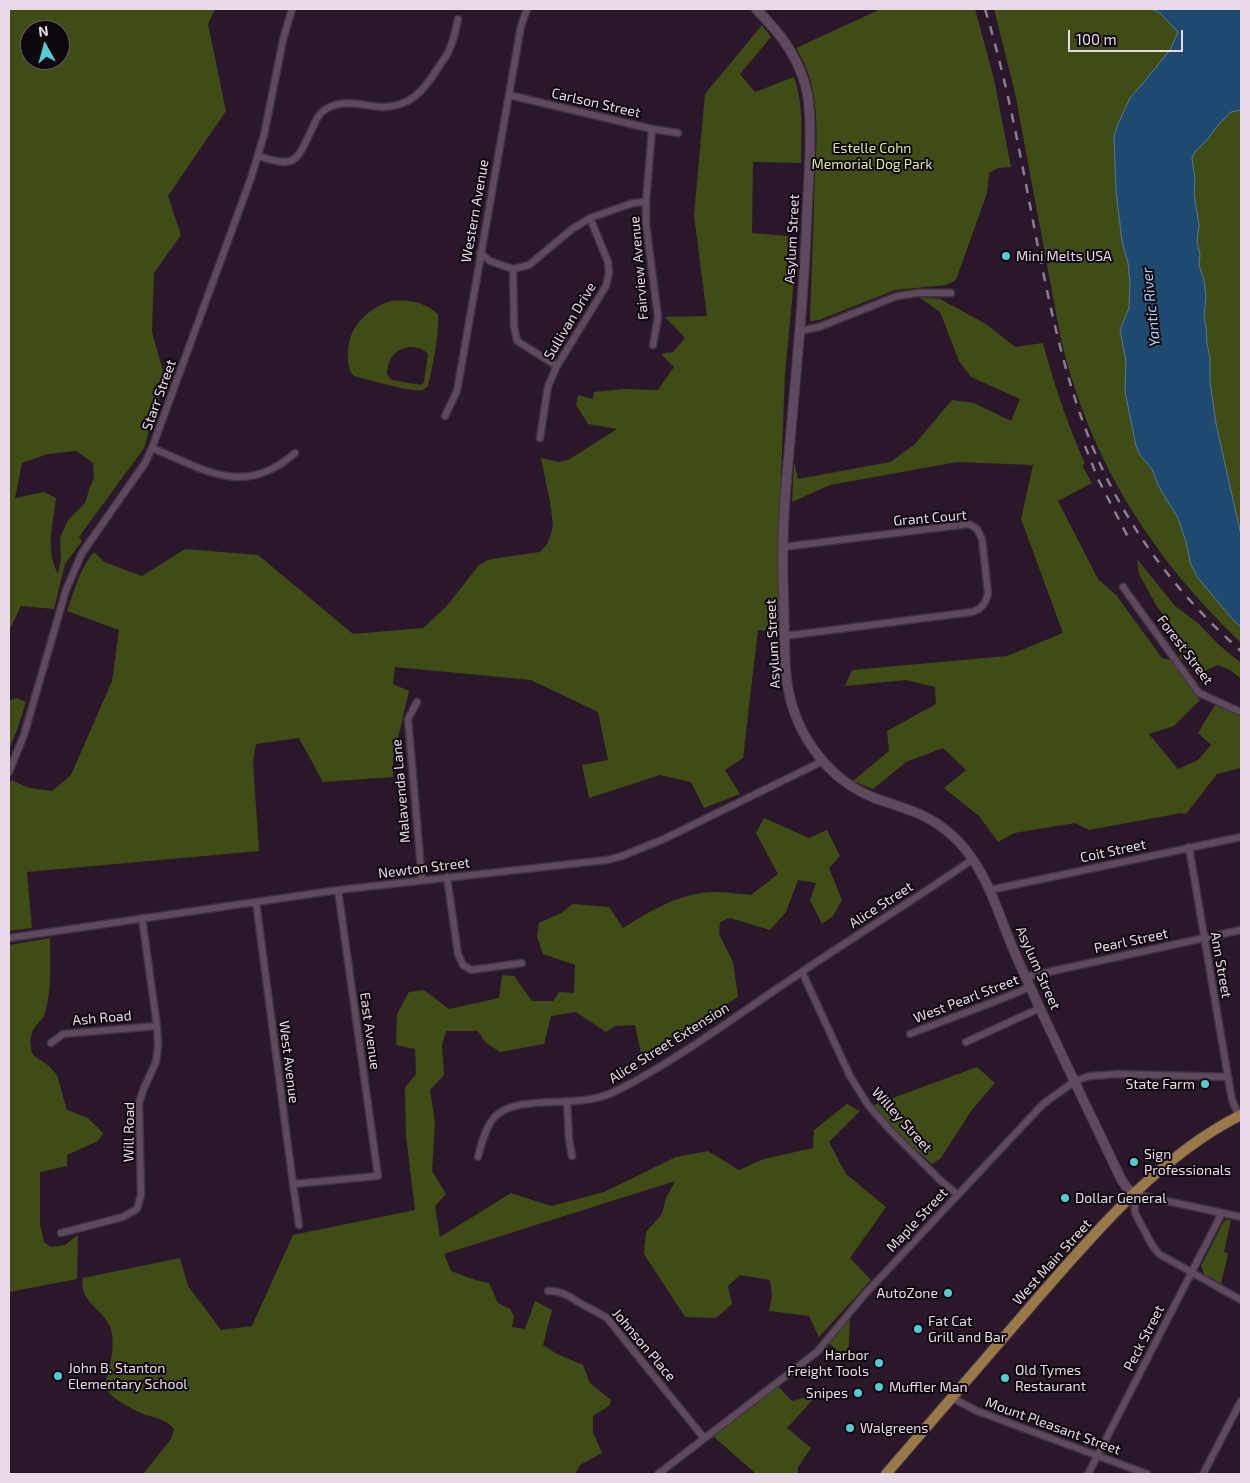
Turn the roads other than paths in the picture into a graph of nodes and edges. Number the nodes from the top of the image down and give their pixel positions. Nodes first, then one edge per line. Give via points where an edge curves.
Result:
1 (292, 9) edge
2 (527, 9) edge
3 (756, 9) edge
4 (458, 19) dead end
5 (509, 95) junction
6 (652, 129) junction
7 (678, 133) dead end
8 (258, 156) junction
9 (646, 202) junction
10 (590, 218) junction
11 (480, 253) junction
12 (513, 269) junction
13 (951, 293) dead end
14 (800, 331) junction
15 (653, 345) dead end
16 (557, 366) junction
17 (444, 416) dead end
18 (540, 438) dead end
19 (152, 448) junction
20 (295, 453) dead end
21 (783, 547) junction
22 (1123, 587) dead end
23 (785, 636) junction
24 (417, 702) dead end
25 (1241, 712) edge
26 (823, 761) junction
27 (9, 772) edge
28 (1241, 836) edge
29 (1188, 847) junction
30 (973, 859) junction
31 (447, 877) junction
32 (422, 880) junction
33 (338, 890) junction
34 (990, 890) junction
35 (256, 902) junction
36 (142, 918) junction
37 (1241, 930) edge
38 (9, 938) edge
39 (1204, 938) junction
40 (522, 962) dead end
41 (802, 972) junction
42 (1026, 977) junction
43 (1030, 987) junction
44 (1040, 1008) junction
45 (157, 1026) junction
46 (910, 1034) dead end
47 (966, 1042) dead end
48 (51, 1043) dead end
49 (1228, 1077) junction
50 (1075, 1081) junction
51 (567, 1102) junction
52 (1240, 1115) edge
53 (572, 1156) dead end
54 (478, 1158) dead end
55 (293, 1184) junction
56 (1134, 1194) junction
57 (958, 1195) junction
58 (1222, 1213) junction
59 (1241, 1217) edge
60 (299, 1225) dead end
61 (61, 1233) dead end
62 (1191, 1273) junction
63 (548, 1291) dead end
64 (1241, 1300) edge
65 (952, 1398) junction
66 (1241, 1402) edge
67 (704, 1438) junction
68 (1097, 1456) junction
69 (658, 1474) edge
70 (886, 1474) edge
71 (1088, 1474) edge
72 (1147, 1474) edge
73 (1203, 1474) edge

1 - 8 street, Starr Street
2 - 5 street, Western Avenue
3 - 14 street, Asylum Street via 778,32 798,64 807,93 809,183
4 - 8 street via 449,50 428,84 413,99 386,106 343,103 334,106 320,115 293,161 283,163
5 - 6 street, Carlson Street
5 - 11 street, Western Avenue
6 - 7 street, Carlson Street
6 - 9 street, Fairview Avenue
8 - 19 street, Starr Street
9 - 10 street via 633,203
9 - 15 street, Fairview Avenue via 658,317
10 - 12 street via 529,265
10 - 16 street, Sullivan Drive via 608,262 609,273 606,286
11 - 12 street via 490,261
11 - 17 street, Western Avenue via 457,391
12 - 16 street via 517,341
13 - 14 street via 893,297 819,327
14 - 21 street, Asylum Street
16 - 18 street, Sullivan Drive via 548,386
19 - 20 street via 219,475 238,478 270,471
19 - 27 street, Starr Street via 82,553 66,590 24,735
21 - 23 street, Asylum Street
21 - 23 street, Grant Court via 969,524 977,529 982,539 988,593 983,606 972,612
22 - 25 street, Forest Street via 1199,693
23 - 26 street, Asylum Street via 789,697 797,721
24 - 32 street, Malavenda Lane via 408,719
26 - 30 street, Asylum Street via 864,793 913,810 938,824
26 - 31 street, Newton Street via 664,840 622,856
28 - 29 street, Coit Street
29 - 34 street, Coit Street
29 - 39 street, Ann Street
30 - 34 street, Asylum Street
30 - 41 street, Alice Street
31 - 32 street, Newton Street
31 - 40 street via 458,954 463,966 471,970
32 - 33 street, Newton Street
33 - 35 street, Newton Street
33 - 55 street, East Avenue via 378,1176
34 - 42 street, Asylum Street
35 - 36 street, Newton Street
35 - 55 street, West Avenue
36 - 38 street, Newton Street
36 - 45 street, Will Road
37 - 39 street, Pearl Street
39 - 42 street, Pearl Street
39 - 49 street, Ann Street
41 - 51 street, Alice Street Extension via 619,1090
41 - 57 street, Willey Street via 850,1076 868,1105
42 - 43 street, Asylum Street
43 - 44 street, Asylum Street
43 - 46 street, West Pearl Street
44 - 47 street
44 - 50 street, Asylum Street
45 - 48 street, Ash Road via 64,1034
45 - 61 street, Will Road via 156,1062 139,1103 141,1196 137,1209 123,1217
49 - 50 street, Maple Street via 1118,1074 1090,1076
49 - 52 street, Ann Street via 1232,1100
50 - 56 street, Asylum Street via 1121,1179
50 - 57 street, Maple Street via 1042,1104
51 - 53 street
51 - 54 street, Alice Street Extension via 524,1104 498,1114 483,1140
52 - 56 main road, West Main Street via 1191,1145
55 - 60 street, West Avenue
56 - 58 street
56 - 62 street via 1135,1213 1156,1251
56 - 65 main road, West Main Street via 1054,1279
57 - 67 street, Maple Street via 865,1294 817,1352
58 - 59 street
58 - 62 street, Peck Street
62 - 64 street
62 - 68 street, Peck Street
63 - 67 street, Johnson Place via 567,1295 607,1318
65 - 68 street, Mount Pleasant Street via 977,1411
65 - 70 main road, West Main Street
66 - 73 street
67 - 69 street, Maple Street
68 - 71 street, Peck Street
68 - 72 street, Mount Pleasant Street

